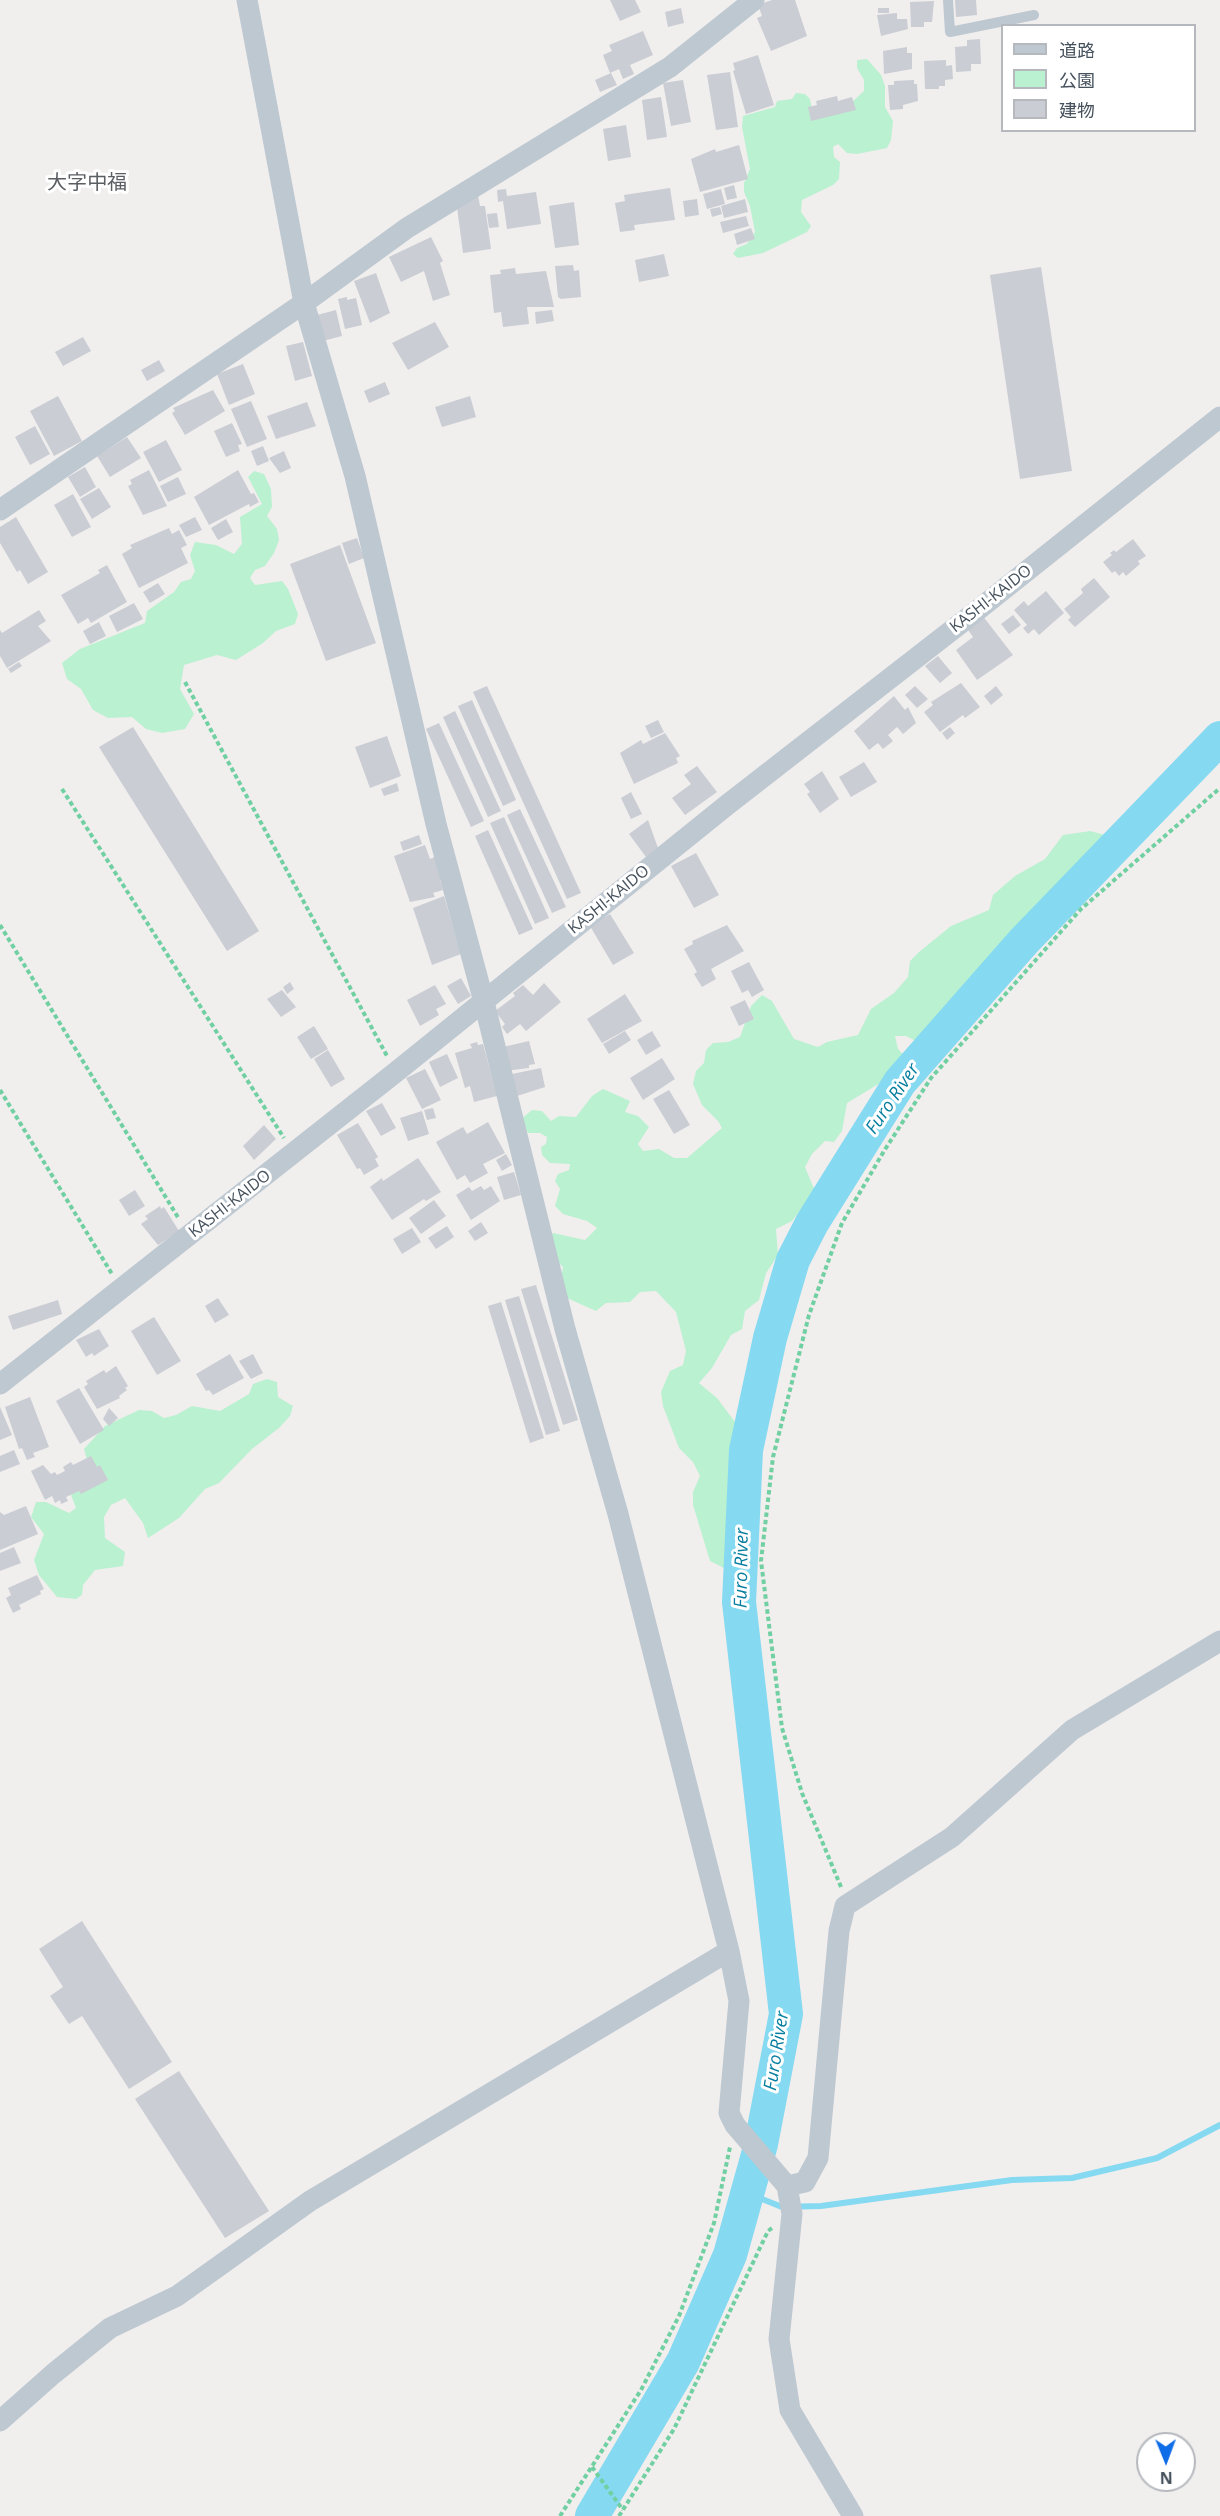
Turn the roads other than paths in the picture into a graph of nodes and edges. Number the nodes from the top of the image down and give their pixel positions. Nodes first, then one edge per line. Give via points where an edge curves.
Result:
1 (247, 0) edge
2 (754, 0) edge
3 (948, 0) edge
4 (1034, 15) dead end
5 (304, 303) junction
6 (1220, 417) edge
7 (0, 510) edge
8 (484, 1002) junction
9 (0, 1384) edge
10 (1220, 1641) edge
11 (729, 1951) junction
12 (787, 2186) junction
13 (0, 2421) edge
14 (853, 2516) edge

1 - 5 street
2 - 5 street via 670,68 407,228
3 - 4 lane via 950,32
5 - 7 street
5 - 8 street via 355,476 436,824
6 - 8 street, KASHI-KAIDO via 727,805
8 - 9 street, KASHI-KAIDO
8 - 11 street via 565,1329 618,1514
10 - 12 street via 1072,1730 952,1837 845,1906 839,1931 818,2157 805,2182
11 - 12 street via 739,2001 729,2114
11 - 13 street via 310,2201 177,2296 110,2328
12 - 14 street via 792,2214 779,2339 790,2410

